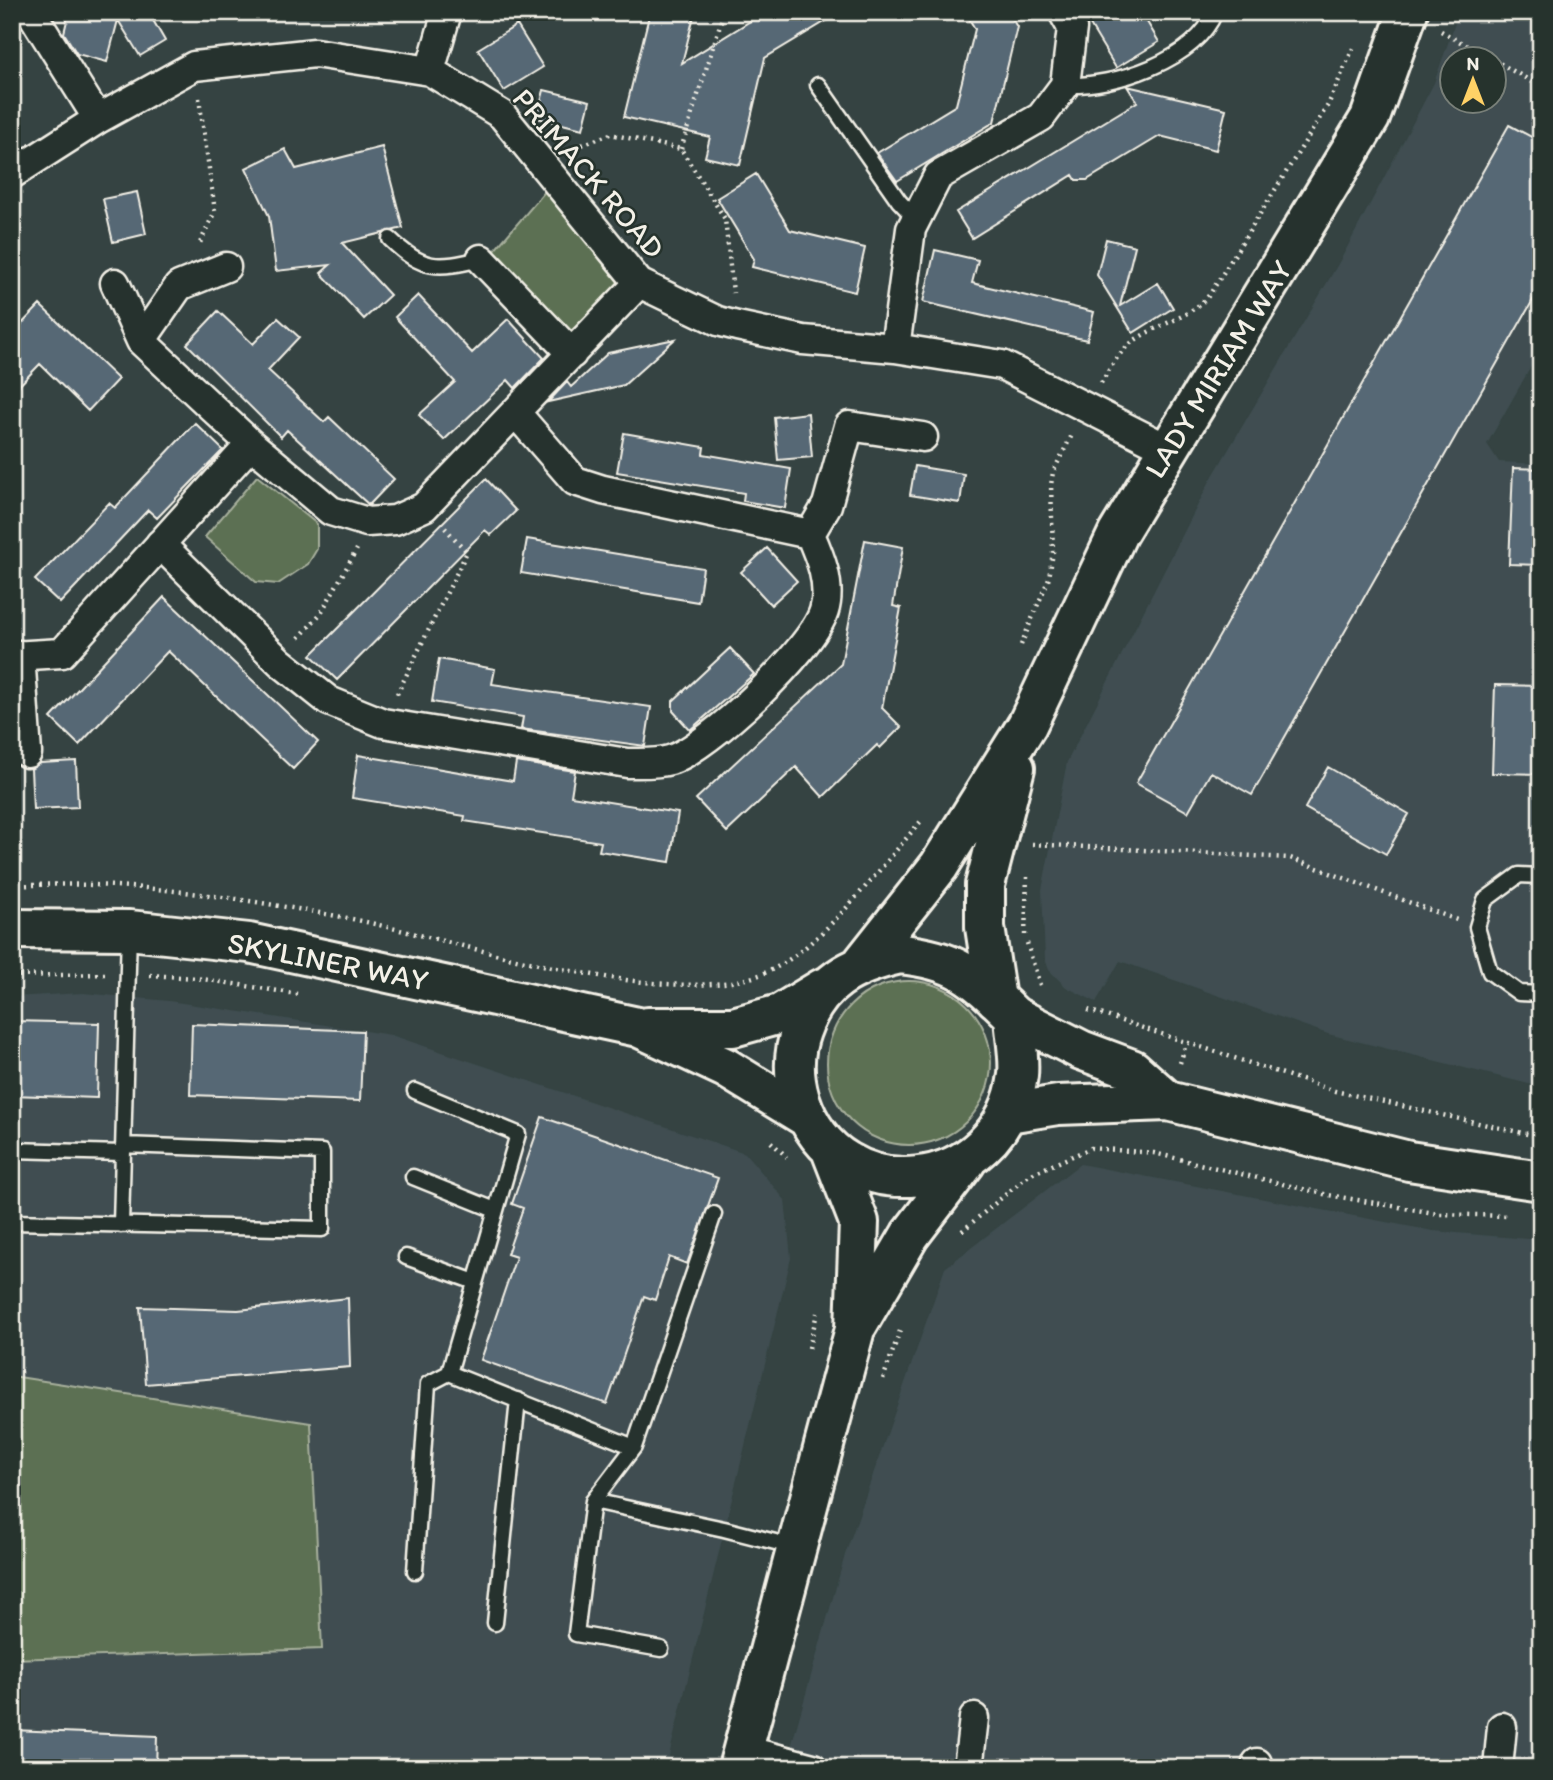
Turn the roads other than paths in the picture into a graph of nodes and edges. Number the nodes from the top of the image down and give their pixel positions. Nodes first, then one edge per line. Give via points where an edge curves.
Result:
1 (32, 12) edge
2 (447, 12) edge
3 (1063, 12) edge
4 (1215, 12) edge
5 (1407, 14) edge
6 (430, 71) junction
7 (818, 85) dead end
8 (1065, 85) junction
9 (98, 119) junction
10 (12, 174) edge
11 (916, 219) junction
12 (390, 239) dead end
13 (481, 259) joint
14 (226, 267) dead end
15 (115, 283) dead end
16 (639, 283) junction
17 (141, 341) junction
18 (895, 348) junction
19 (572, 354) junction
20 (515, 412) junction
21 (923, 438) dead end
22 (251, 444) junction
23 (1168, 449) junction
24 (810, 534) junction
25 (160, 544) junction
26 (16, 655) edge
27 (1027, 725) junction
28 (27, 753) dead end
29 (1541, 876) edge
30 (12, 929) edge
31 (129, 930) junction
32 (863, 962) junction
33 (830, 983) junction
34 (1541, 994) edge
35 (1018, 1003) junction
36 (638, 1027) junction
37 (415, 1091) dead end
38 (1168, 1101) junction
39 (1008, 1114) junction
40 (806, 1117) junction
41 (122, 1149) junction
42 (12, 1150) edge
43 (831, 1150) junction
44 (968, 1160) junction
45 (413, 1177) dead end
46 (1541, 1181) edge
47 (495, 1210) junction
48 (714, 1214) dead end
49 (12, 1222) edge
50 (121, 1225) junction
51 (406, 1257) dead end
52 (475, 1282) junction
53 (855, 1329) junction
54 (449, 1373) junction
55 (517, 1400) junction
56 (634, 1447) junction
57 (593, 1501) junction
58 (795, 1547) junction
59 (415, 1571) dead end
60 (495, 1623) dead end
61 (661, 1649) dead end
62 (974, 1718) dead end
63 (1502, 1727) dead end
64 (741, 1759) edge
65 (813, 1768) edge
66 (968, 1768) edge
67 (1497, 1768) edge

1 - 9 street
2 - 6 street
3 - 8 street via 1072,28
4 - 8 lane via 1190,44 1136,73 1111,82
5 - 23 street, LADY MIRIAM WAY via 1370,118
6 - 9 street, PRIMACK ROAD via 315,52 194,66
6 - 16 street, PRIMACK ROAD via 502,115
7 - 11 lane
8 - 11 street via 1041,117 939,176
9 - 10 street, PRIMACK ROAD
11 - 18 street via 901,286
12 - 13 lane via 410,258 428,266
13 - 19 street
14 - 17 street via 179,286
15 - 17 street
16 - 18 street, PRIMACK ROAD via 737,326 803,340
16 - 19 street
17 - 22 street
18 - 23 street, PRIMACK ROAD via 1002,365
19 - 20 street
20 - 22 street via 424,506 395,520 367,522 331,510
20 - 24 street via 575,481
21 - 24 street via 849,426 827,505
22 - 25 street
23 - 27 street, LADY MIRIAM WAY via 1118,533
24 - 25 street via 825,569 825,610 804,647 697,748 668,761 627,764 383,723 329,701 279,662
25 - 26 street via 62,653
26 - 28 street
27 - 32 street, LADY MIRIAM WAY via 939,866
27 - 35 street, LADY MIRIAM WAY via 985,885 985,927
29 - 34 lane via 1518,875 1485,901 1477,927 1490,972 1518,993
30 - 31 street, SKYLINER WAY
31 - 36 street, SKYLINER WAY via 249,943
31 - 41 lane
32 - 33 street
32 - 35 street via 900,954 936,958
33 - 36 street, SKYLINER WAY via 780,1014 733,1027
33 - 40 street via 807,1012 795,1046 795,1083
35 - 38 street via 1082,1049 1132,1069
35 - 39 street via 1018,1073
36 - 40 street, SKYLINER WAY via 726,1068
37 - 47 lane via 518,1134
38 - 39 street via 1058,1105
38 - 46 street via 1409,1161
39 - 44 street via 991,1139
40 - 43 street
41 - 42 lane
41 - 50 lane
41 - 50 lane via 322,1152 322,1229
43 - 44 street via 862,1169 898,1178 935,1175
43 - 53 street via 859,1222
44 - 53 street via 910,1235
45 - 47 lane
47 - 52 lane
48 - 56 lane
49 - 50 lane
51 - 52 lane
52 - 54 lane
53 - 58 street
54 - 55 lane
54 - 59 lane via 428,1384
55 - 56 lane
55 - 60 lane
56 - 57 lane
57 - 58 lane
57 - 61 lane via 576,1634
58 - 64 street
62 - 66 street
63 - 67 street
64 - 65 street

